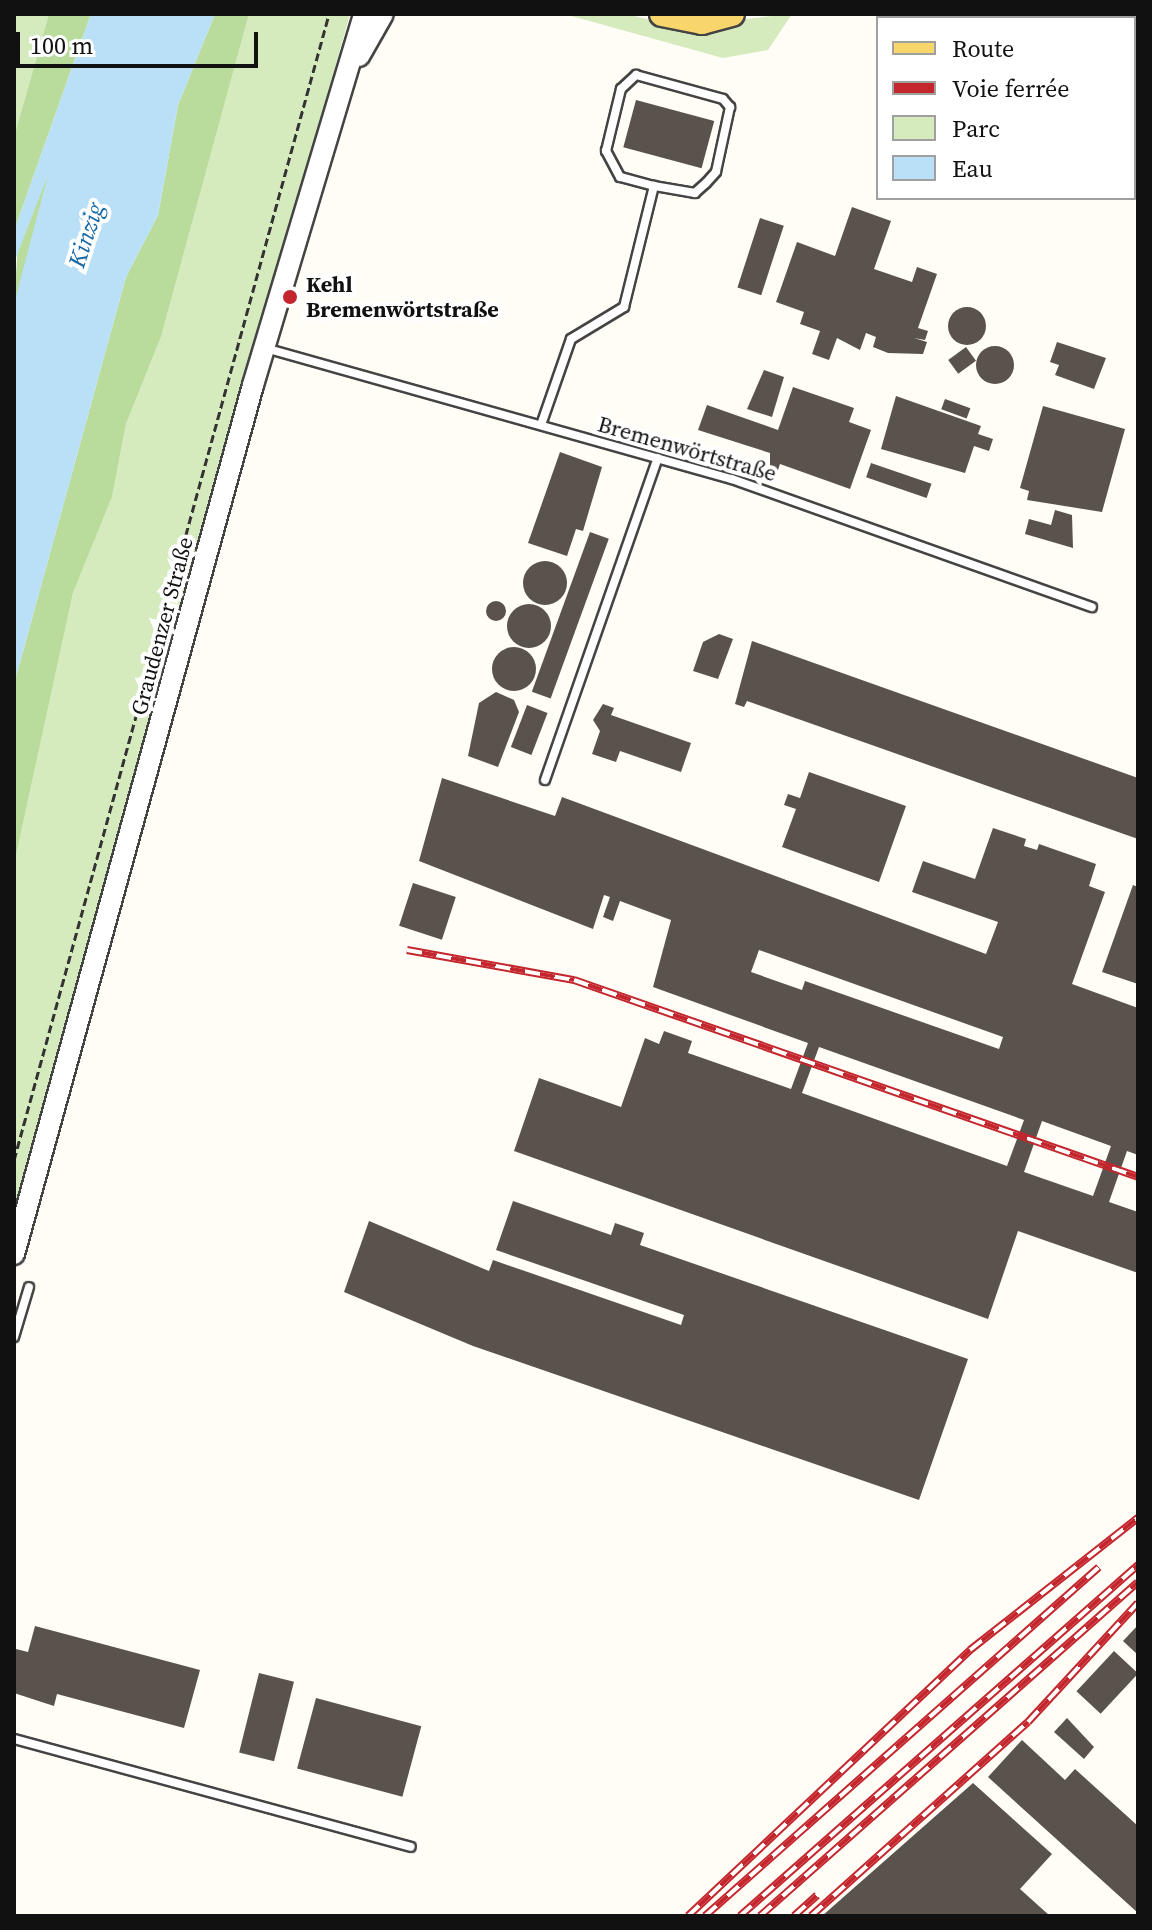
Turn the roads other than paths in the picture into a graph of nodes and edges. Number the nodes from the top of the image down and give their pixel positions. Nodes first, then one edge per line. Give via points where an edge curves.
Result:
1 (364, 14) edge
2 (383, 14) edge
3 (662, 14) edge
4 (732, 14) edge
5 (346, 77) junction
6 (654, 186) junction
7 (265, 348) junction
8 (541, 425) junction
9 (658, 458) junction
10 (1092, 607) dead end
11 (545, 780) dead end
12 (14, 1254) edge
13 (29, 1287) dead end
14 (14, 1337) edge
15 (14, 1739) edge
16 (411, 1847) dead end

1 - 5 street, Graudenzer Straße
2 - 5 street
3 - 4 main road via 702,22
5 - 7 street, Graudenzer Straße
6 - 6 lane via 620,177 606,151 621,89 636,75 723,99 730,107 716,172 706,183 695,193
6 - 8 lane via 624,307 571,339
7 - 8 lane, Bremenwörtstraße
7 - 12 street, Graudenzer Straße
8 - 9 lane, Bremenwörtstraße
9 - 10 lane, Bremenwörtstraße
9 - 11 lane
13 - 14 lane
15 - 16 lane

